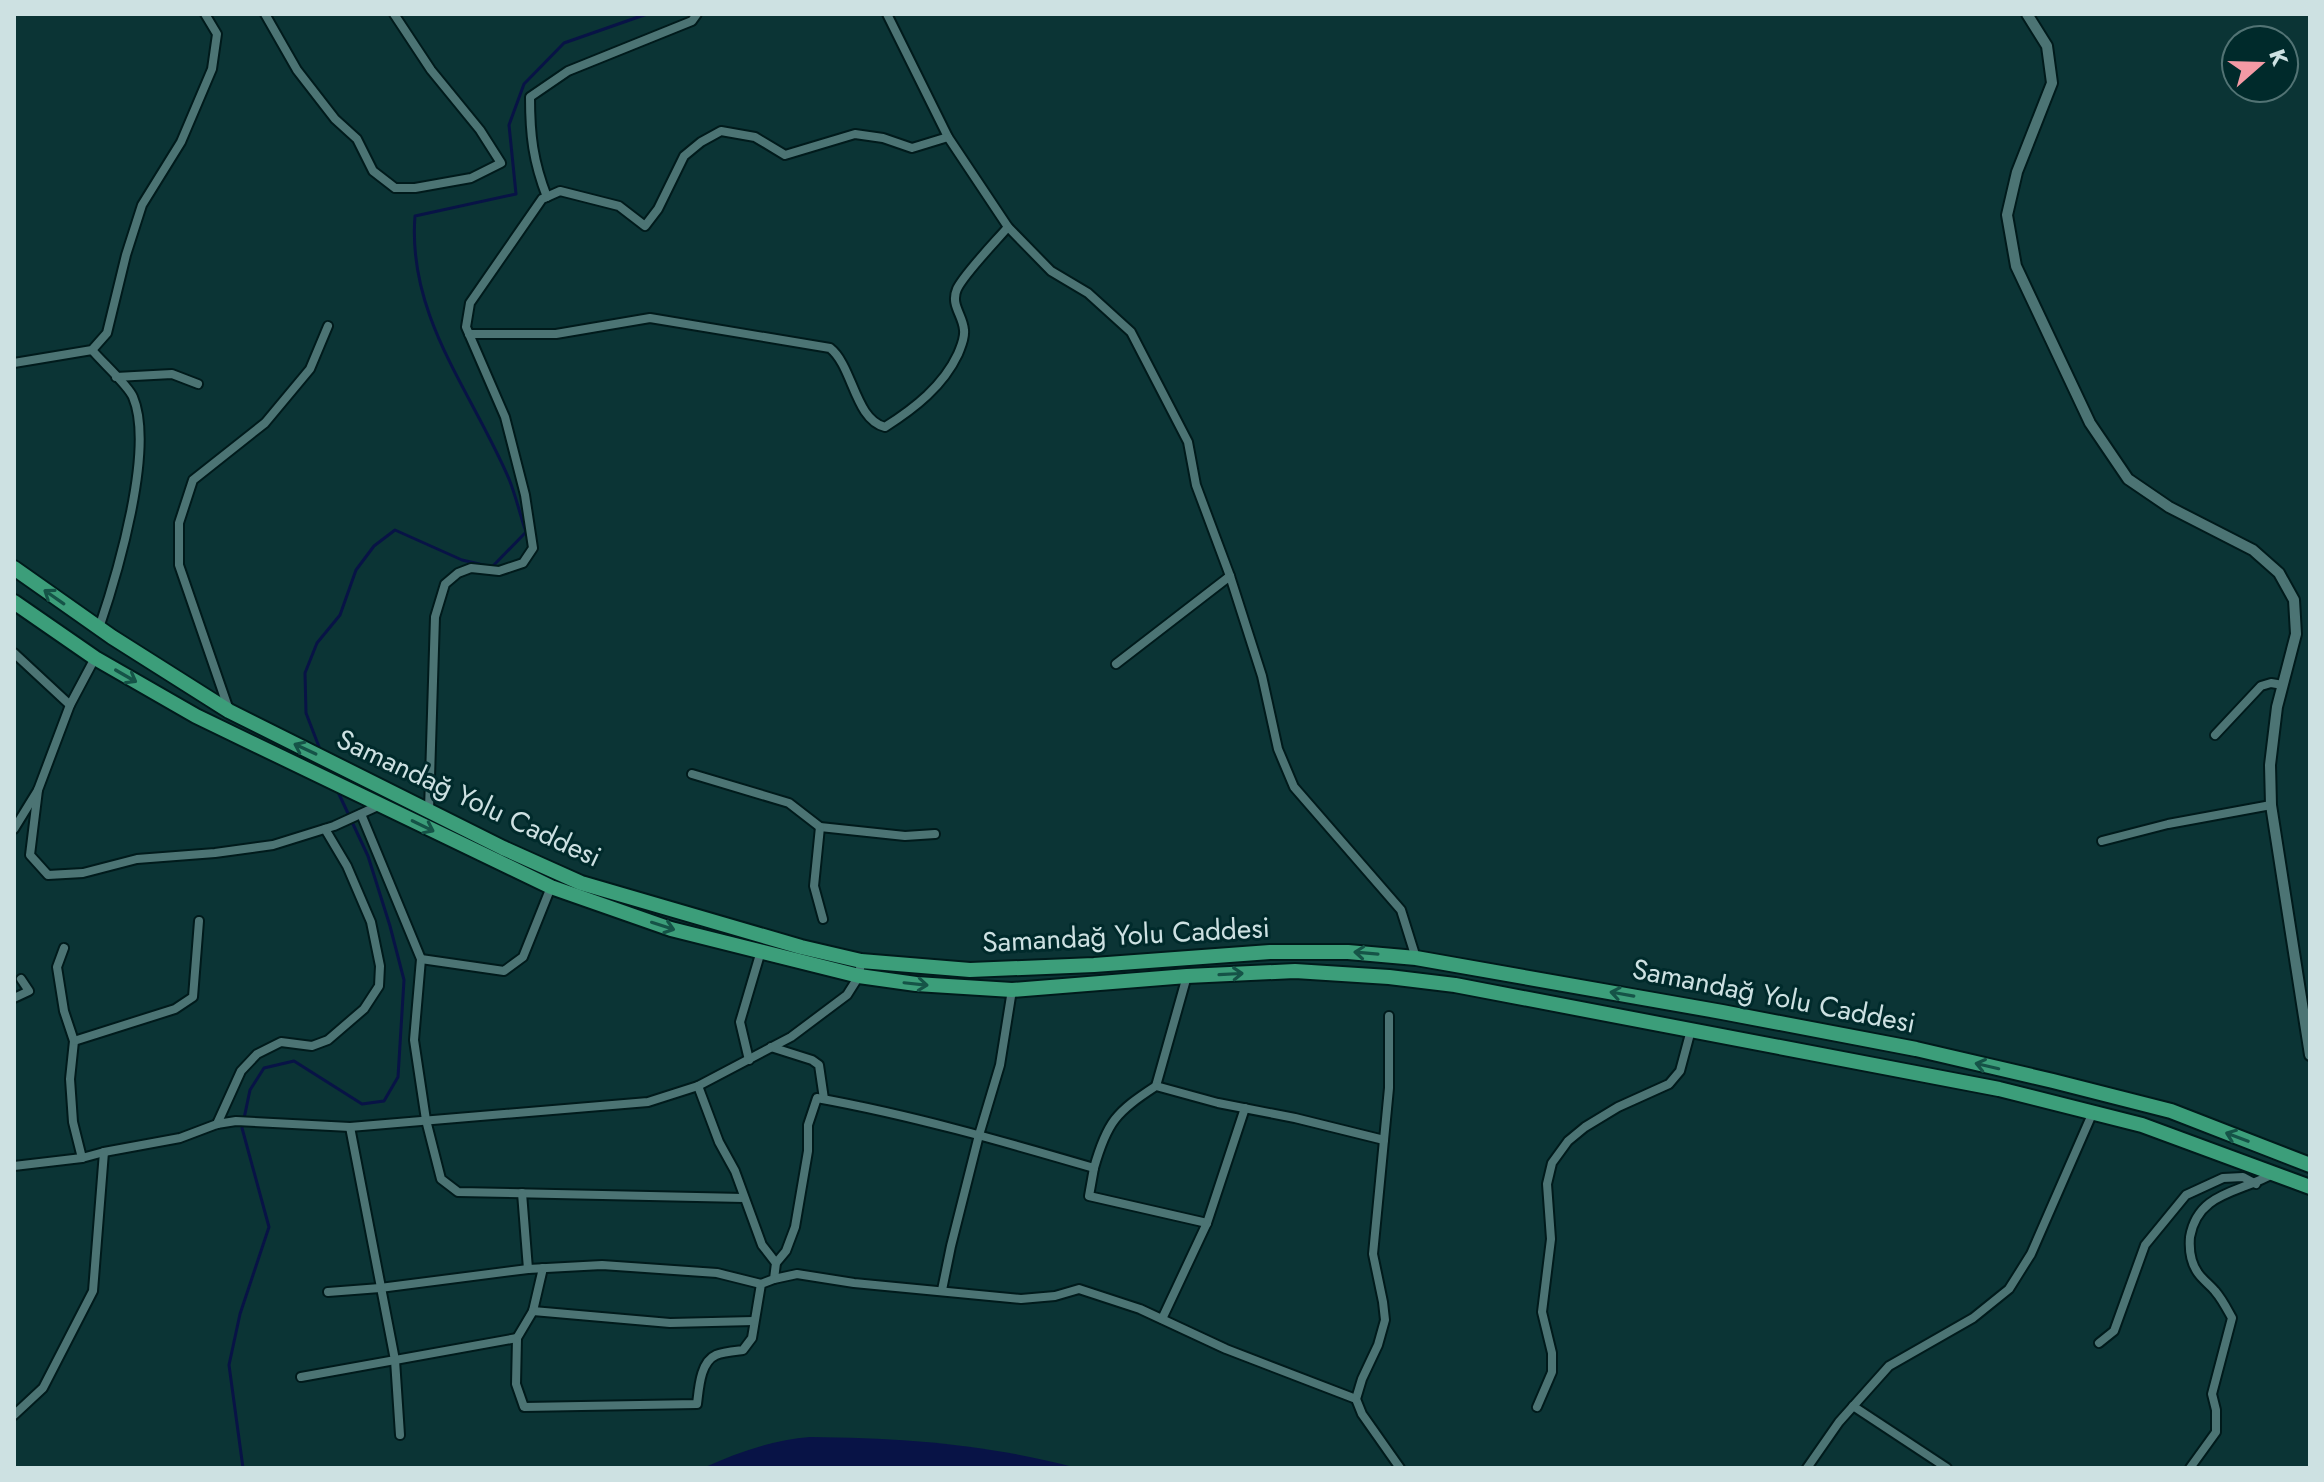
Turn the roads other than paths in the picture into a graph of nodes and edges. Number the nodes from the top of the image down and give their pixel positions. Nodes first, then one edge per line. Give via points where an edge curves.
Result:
1 (205, 14) edge
2 (265, 14) edge
3 (394, 14) edge
4 (697, 14) edge
5 (887, 14) edge
6 (2027, 14) edge
7 (948, 137) junction
8 (547, 197) junction
9 (1008, 227) junction
10 (328, 326) dead end
11 (469, 334) junction
12 (92, 350) junction
13 (14, 363) edge
14 (116, 377) junction
15 (198, 384) dead end
16 (14, 568) edge
17 (1230, 576) junction
18 (14, 602) edge
19 (99, 628) junction
20 (14, 653) edge
21 (95, 658) junction
22 (1116, 664) dead end
23 (2283, 685) junction
24 (70, 705) junction
25 (229, 711) junction
26 (2215, 735) dead end
27 (692, 774) dead end
28 (38, 790) junction
29 (380, 805) junction
30 (2271, 805) junction
31 (429, 810) junction
32 (358, 815) junction
33 (820, 827) junction
34 (14, 829) edge
35 (325, 829) junction
36 (935, 834) dead end
37 (2102, 841) dead end
38 (551, 887) junction
39 (823, 919) dead end
40 (199, 921) dead end
41 (64, 948) dead end
42 (761, 951) junction
43 (1416, 958) junction
44 (421, 959) junction
45 (860, 968) junction
46 (1187, 976) junction
47 (21, 979) dead end
48 (1012, 990) junction
49 (14, 998) edge
50 (1389, 1016) dead end
51 (1691, 1029) junction
52 (74, 1041) junction
53 (771, 1047) junction
54 (2310, 1055) edge
55 (749, 1060) junction
56 (698, 1086) junction
57 (1156, 1086) junction
58 (824, 1099) junction
59 (1245, 1108) junction
60 (2094, 1111) junction
61 (426, 1120) junction
62 (217, 1124) junction
63 (350, 1127) junction
64 (979, 1135) junction
65 (1384, 1140) junction
66 (104, 1152) junction
67 (82, 1158) junction
68 (2310, 1165) edge
69 (14, 1166) edge
70 (1094, 1168) junction
71 (2275, 1173) junction
72 (2256, 1184) junction
73 (2310, 1187) edge
74 (522, 1193) junction
75 (744, 1198) junction
76 (1207, 1223) junction
77 (776, 1263) junction
78 (543, 1268) junction
79 (528, 1269) junction
80 (774, 1279) junction
81 (761, 1284) junction
82 (380, 1288) junction
83 (942, 1290) junction
84 (328, 1292) dead end
85 (533, 1311) junction
86 (1162, 1319) junction
87 (754, 1321) junction
88 (517, 1338) junction
89 (2099, 1343) dead end
90 (395, 1360) junction
91 (301, 1377) dead end
92 (1356, 1399) junction
93 (1853, 1406) junction
94 (1537, 1407) dead end
95 (14, 1415) edge
96 (400, 1435) dead end
97 (1400, 1468) edge
98 (1807, 1468) edge
99 (1947, 1468) edge
100 (2190, 1468) edge

1 - 12 street via 217,34 212,69 181,142 142,205 107,333
2 - 3 street via 297,70 357,139 373,171 395,188 471,178 501,163
4 - 8 street via 692,21 568,71 530,97 536,169
5 - 7 street
6 - 23 street via 2047,46 2052,83 2017,172 2007,215 2016,266 2090,423 2128,479 2169,507 2253,550 2279,573 2294,600 2296,634
7 - 8 street via 912,148 855,134 785,155 755,137 721,131 684,156 645,226 619,206 560,191
7 - 9 street
8 - 11 street via 470,303
9 - 11 street via 957,290 954,303 964,339 950,372 885,427 872,421 839,355 830,348 650,318 556,334
9 - 17 street via 1051,271 1088,293 1131,332 1188,442 1196,485
10 - 25 street via 310,369 265,423 193,480 179,523 179,565
11 - 31 street via 505,417 533,548 523,563 499,571 471,568 445,584 435,617
12 - 13 street
12 - 14 street
14 - 15 street via 172,374
14 - 19 street via 133,396 138,467 126,536
19 -> 16 highway, Samandağ Yolu Caddesi
17 - 22 street
17 - 43 street via 1262,676 1278,749 1294,787 1401,910
18 - 21 highway, Samandağ Yolu Caddesi
19 - 25 highway, Samandağ Yolu Caddesi
20 - 24 street
21 - 24 street
21 -> 29 highway, Samandağ Yolu Caddesi via 196,716
23 - 26 street via 2261,686
23 - 30 street via 2270,765
24 - 28 street
31 -> 25 highway, Samandağ Yolu Caddesi
27 - 33 street via 789,803
28 - 34 street
28 - 35 street via 30,855 48,875 83,873 137,859 273,845
29 - 32 street
29 -> 38 highway, Samandağ Yolu Caddesi
30 - 37 street
30 - 54 street
31 - 45 highway, Samandağ Yolu Caddesi via 581,883
32 - 35 street
32 - 44 street
33 - 36 street
33 - 39 street via 814,886
35 - 62 street via 371,922 379,986 364,1009 328,1040 312,1046 281,1042 257,1054 241,1071
38 -> 42 highway, Samandağ Yolu Caddesi via 671,929
38 - 44 street via 523,957 504,971
40 - 52 street via 193,997 175,1009
41 - 52 street via 57,967
42 - 45 highway, Samandağ Yolu Caddesi
42 - 55 street via 740,1022
43 -> 45 highway, Samandağ Yolu Caddesi via 1270,952 970,970
68 -> 43 highway, Samandağ Yolu Caddesi via 2171,1111 2038,1077 1737,1014
44 - 61 street via 414,1040
45 -> 48 highway, Samandağ Yolu Caddesi via 916,984
45 - 53 street via 847,995
46 - 48 highway, Samandağ Yolu Caddesi
46 -> 51 highway, Samandağ Yolu Caddesi via 1295,971 1389,977
46 - 57 street
47 - 49 street via 29,991
48 - 64 street via 1000,1065
50 - 65 street
51 - 60 highway, Samandağ Yolu Caddesi
51 - 94 street via 1680,1071 1669,1084 1585,1127 1552,1163 1547,1184 1551,1239 1542,1312 1552,1372
52 - 67 street via 70,1079
53 - 55 street
53 - 58 street via 819,1065
55 - 56 street
56 - 61 street via 648,1102
56 - 75 street
57 - 59 street
57 - 70 street via 1117,1115 1103,1136
58 - 64 street
58 - 77 street via 817,1098 808,1125 795,1227
59 - 65 street
59 - 76 street
60 - 71 highway, Samandağ Yolu Caddesi
60 - 93 street via 2031,1254 2009,1289 1973,1318 1889,1366
61 - 63 street
61 - 74 street via 441,1179 458,1192
62 - 63 street
62 - 66 street via 180,1138
63 - 82 street
64 - 70 street
64 - 83 street
65 - 92 street via 1373,1254 1385,1320
66 - 67 street
66 - 95 street via 93,1291 43,1388
67 - 69 street
70 - 76 street via 1089,1196
71 - 72 street
71 - 73 highway, Samandağ Yolu Caddesi
72 - 89 street via 2243,1177 2223,1178 2186,1195 2145,1245 2114,1331
72 - 100 street via 2209,1202 2193,1225 2191,1257 2232,1318 2212,1394 2216,1432
74 - 75 street
74 - 79 street
75 - 77 street via 762,1245
76 - 86 street
77 - 80 street
78 - 79 street
78 - 81 street via 602,1265 717,1273
78 - 85 street
79 - 82 street
80 - 81 street
80 - 83 street via 797,1274
81 - 87 street
82 - 84 street
82 - 90 street
83 - 86 street via 1021,1299 1079,1289
85 - 87 street via 670,1323
85 - 88 street
86 - 92 street
87 - 88 street via 752,1338 743,1350 707,1361 697,1404 524,1407 516,1384
88 - 90 street
90 - 91 street
90 - 96 street
92 - 97 street
93 - 98 street
93 - 99 street

